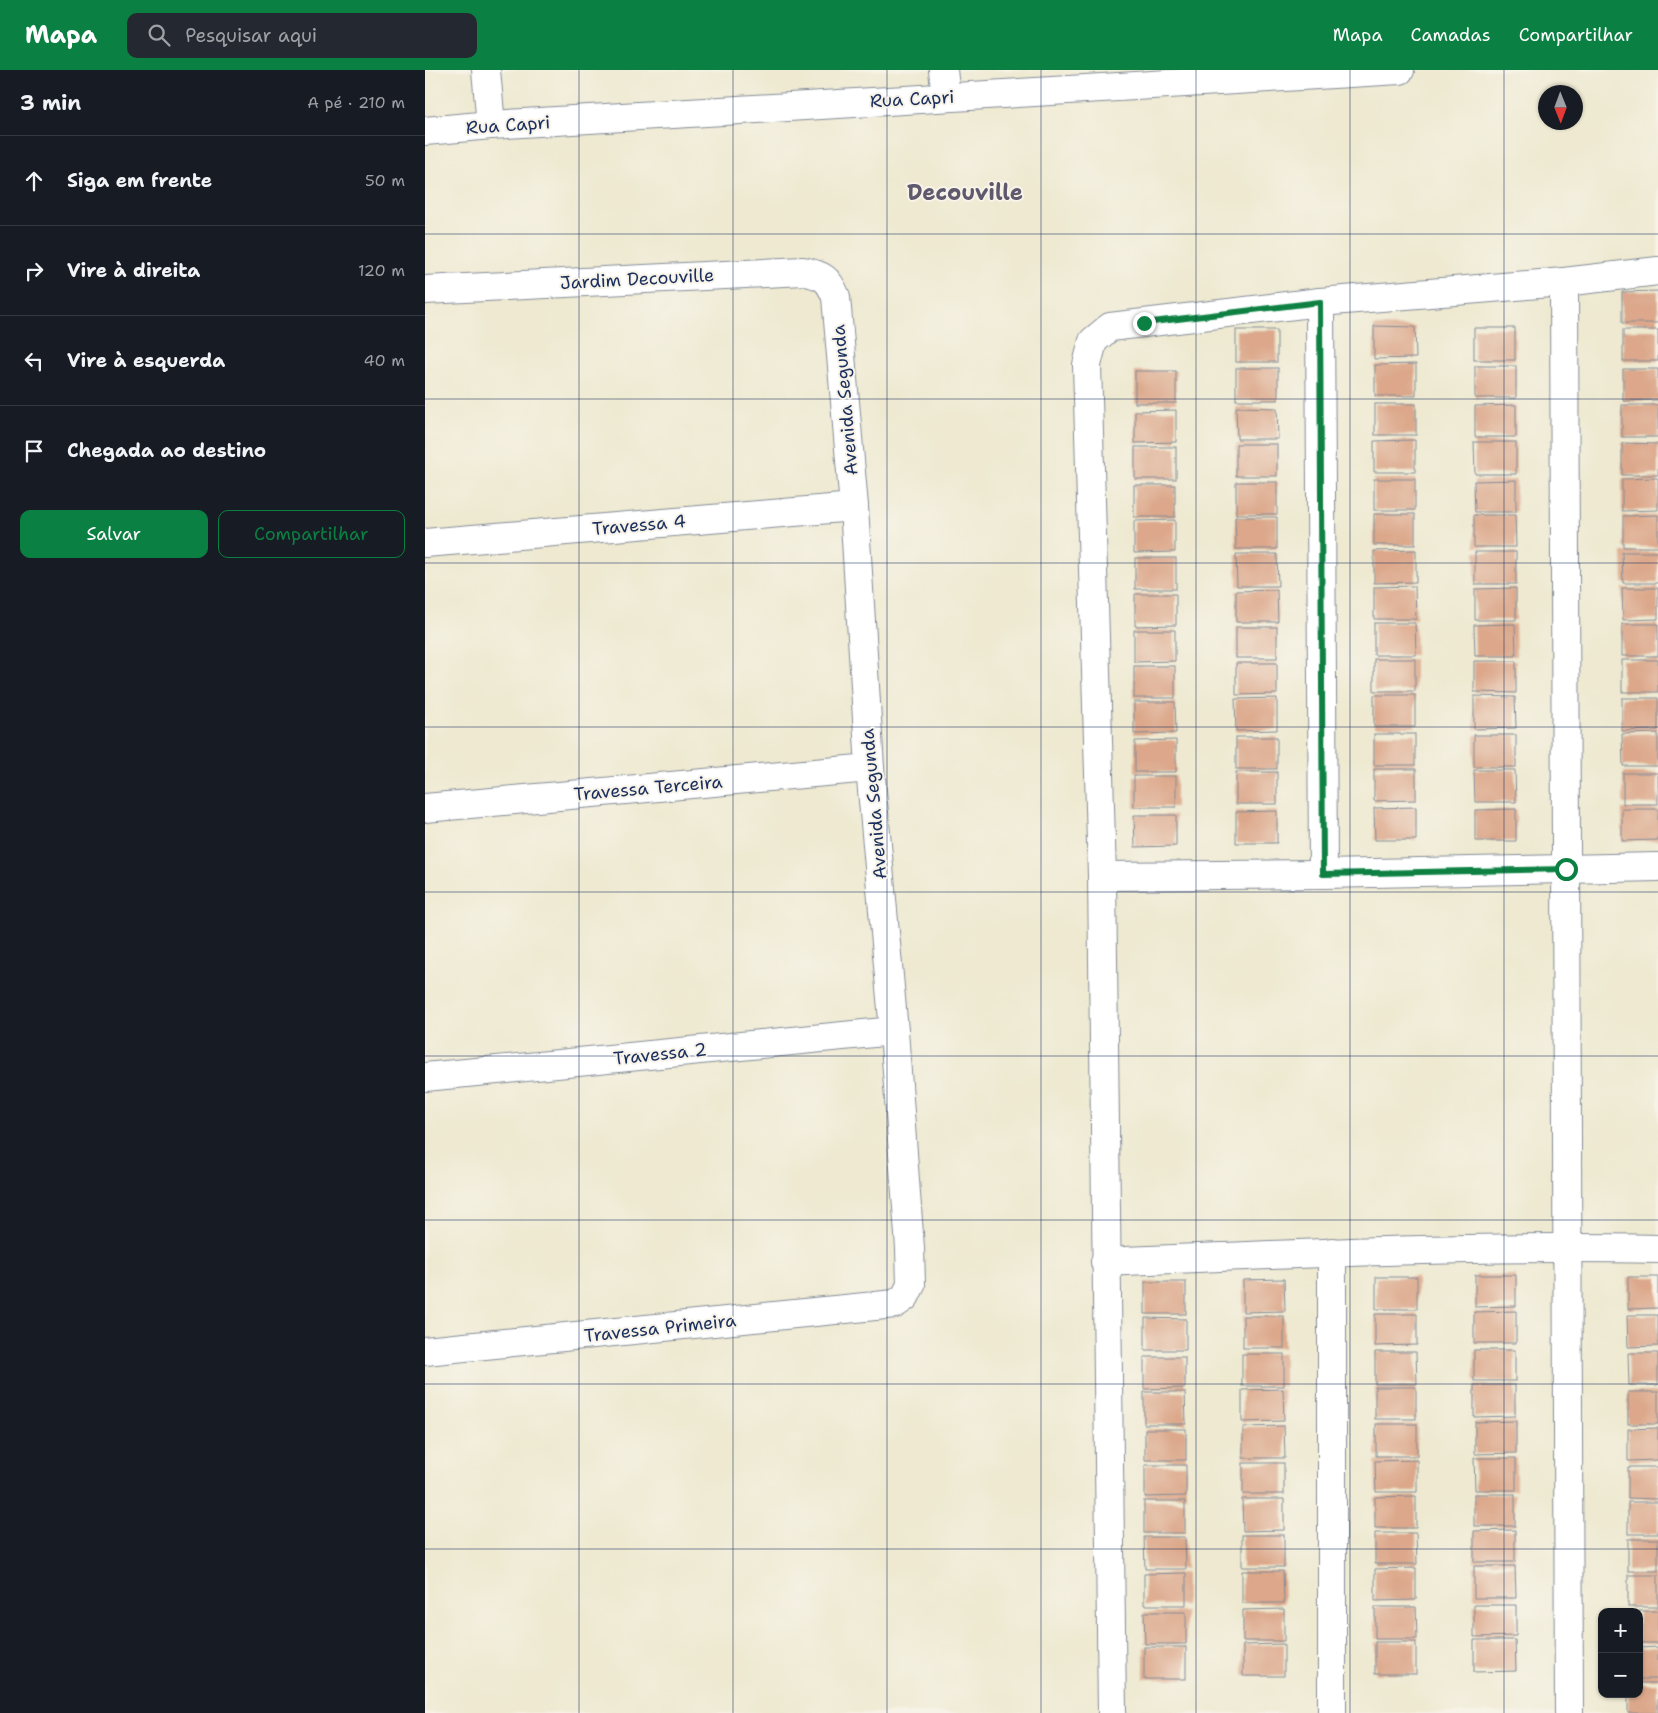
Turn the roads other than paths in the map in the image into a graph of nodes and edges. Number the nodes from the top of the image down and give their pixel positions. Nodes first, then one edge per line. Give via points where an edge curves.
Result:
1 (486, 70) edge
2 (943, 70) edge
3 (1400, 70) edge
4 (946, 97) junction
5 (491, 125) junction
6 (425, 132) edge
7 (1658, 271) edge
8 (1564, 282) junction
9 (425, 290) edge
10 (836, 297) joint
11 (1320, 302) junction
12 (854, 507) junction
13 (425, 543) edge
14 (870, 768) junction
15 (425, 808) edge
16 (1658, 867) edge
17 (1566, 869) junction
18 (1323, 874) junction
19 (1102, 876) junction
20 (894, 1032) junction
21 (425, 1077) edge
22 (1567, 1247) junction
23 (1658, 1249) edge
24 (1332, 1252) junction
25 (1105, 1262) junction
26 (895, 1304) joint
27 (425, 1351) edge
28 (1112, 1713) edge
29 (1332, 1713) edge
30 (1569, 1713) edge

1 - 5 street
2 - 4 street
3 - 4 street, Rua Capri
4 - 5 street, Rua Capri
5 - 6 street, Rua Capri
7 - 8 street
8 - 11 street
8 - 17 street
9 - 10 street, Jardim Decouville via 803,271 821,275 830,282
10 - 12 street, Avenida Segunda
11 - 18 street
11 - 19 street via 1110,327 1093,340 1087,365
12 - 13 street, Travessa 4
12 - 14 street, Avenida Segunda
14 - 15 street, Travessa Terceira
14 - 20 street, Avenida Segunda
16 - 17 street
17 - 18 street
17 - 22 street
18 - 19 street
19 - 25 street
20 - 21 street, Travessa 2
20 - 26 street, Avenida Segunda via 911,1285 905,1297
22 - 23 street
22 - 24 street
22 - 30 street
24 - 25 street
24 - 29 street
25 - 28 street
26 - 27 street, Travessa Primeira

